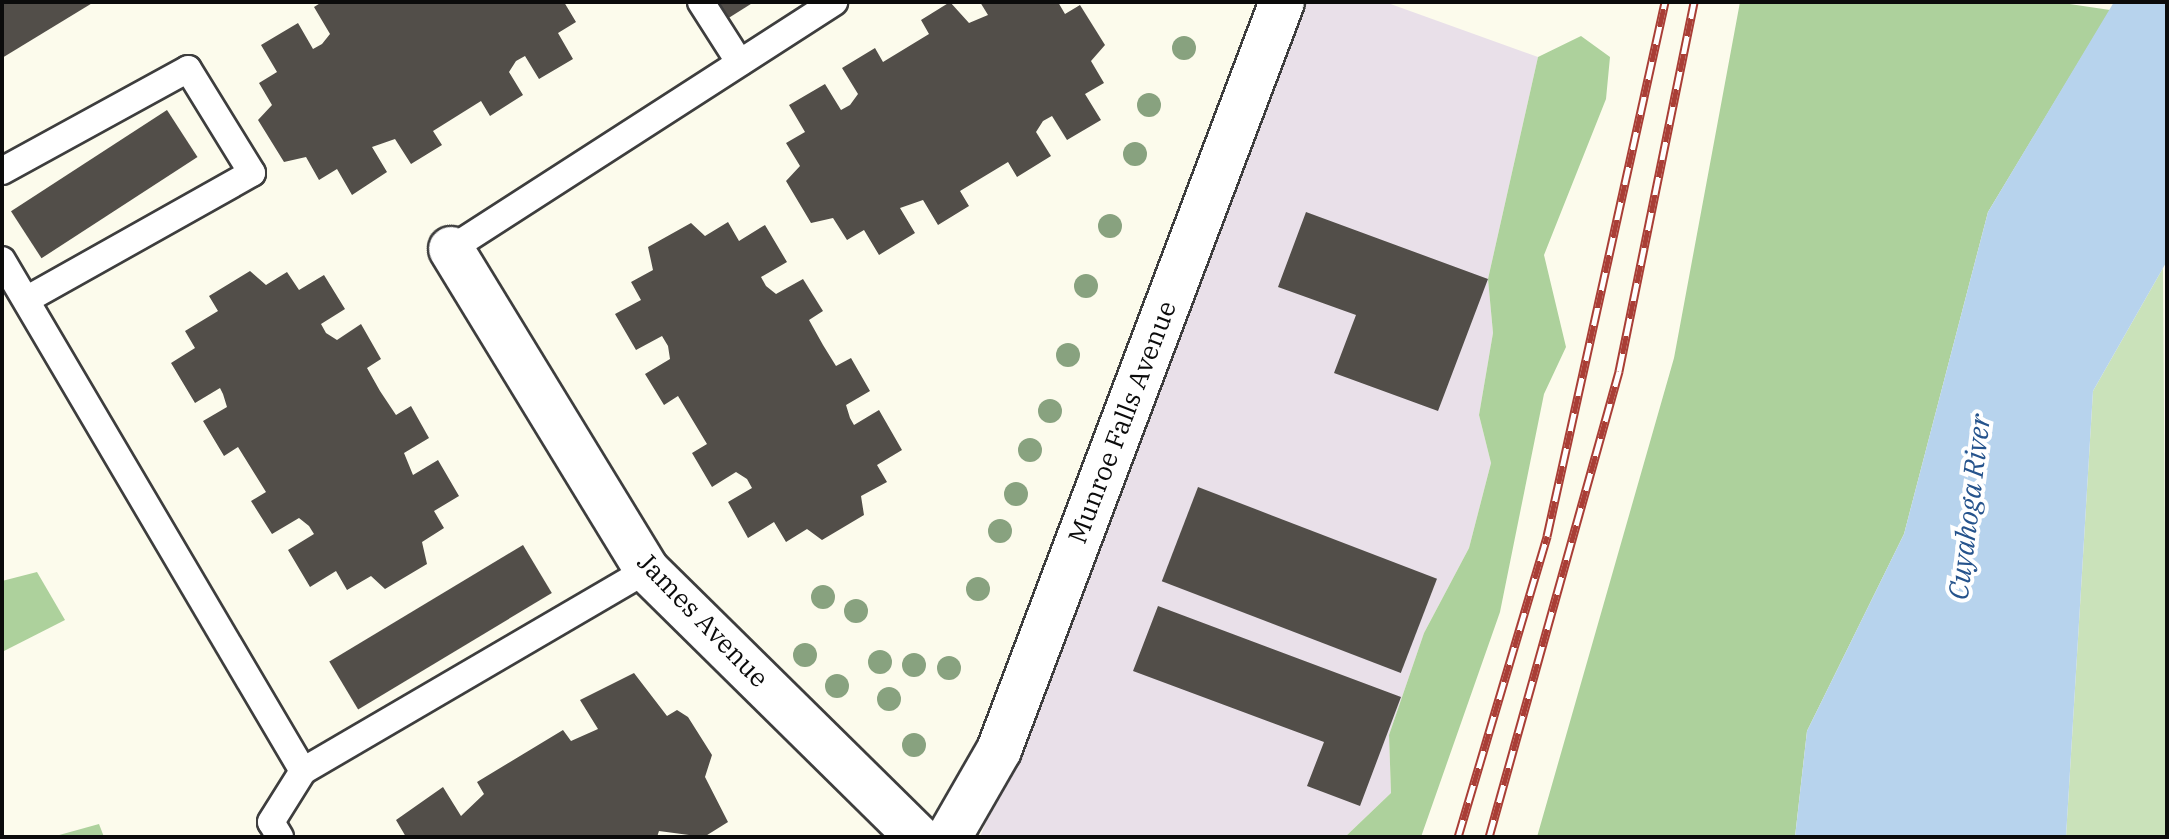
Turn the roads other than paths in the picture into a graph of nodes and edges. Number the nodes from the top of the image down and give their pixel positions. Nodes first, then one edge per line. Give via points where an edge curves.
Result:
1 (701, 2) edge
2 (834, 2) edge
3 (1282, 2) edge
4 (740, 63) junction
5 (2, 171) edge
6 (451, 249) joint
7 (2, 260) edge
8 (26, 300) junction
9 (647, 570) junction
10 (303, 771) junction
11 (280, 837) edge
12 (918, 837) edge
13 (949, 837) edge

1 - 4 lane
2 - 4 lane
3 - 13 street, Munroe Falls Avenue via 999,750
4 - 6 lane
5 - 8 lane via 188,69 252,173
6 - 9 street, James Avenue
7 - 8 lane
8 - 10 lane
9 - 10 lane
9 - 12 street, James Avenue
10 - 11 lane via 271,822

